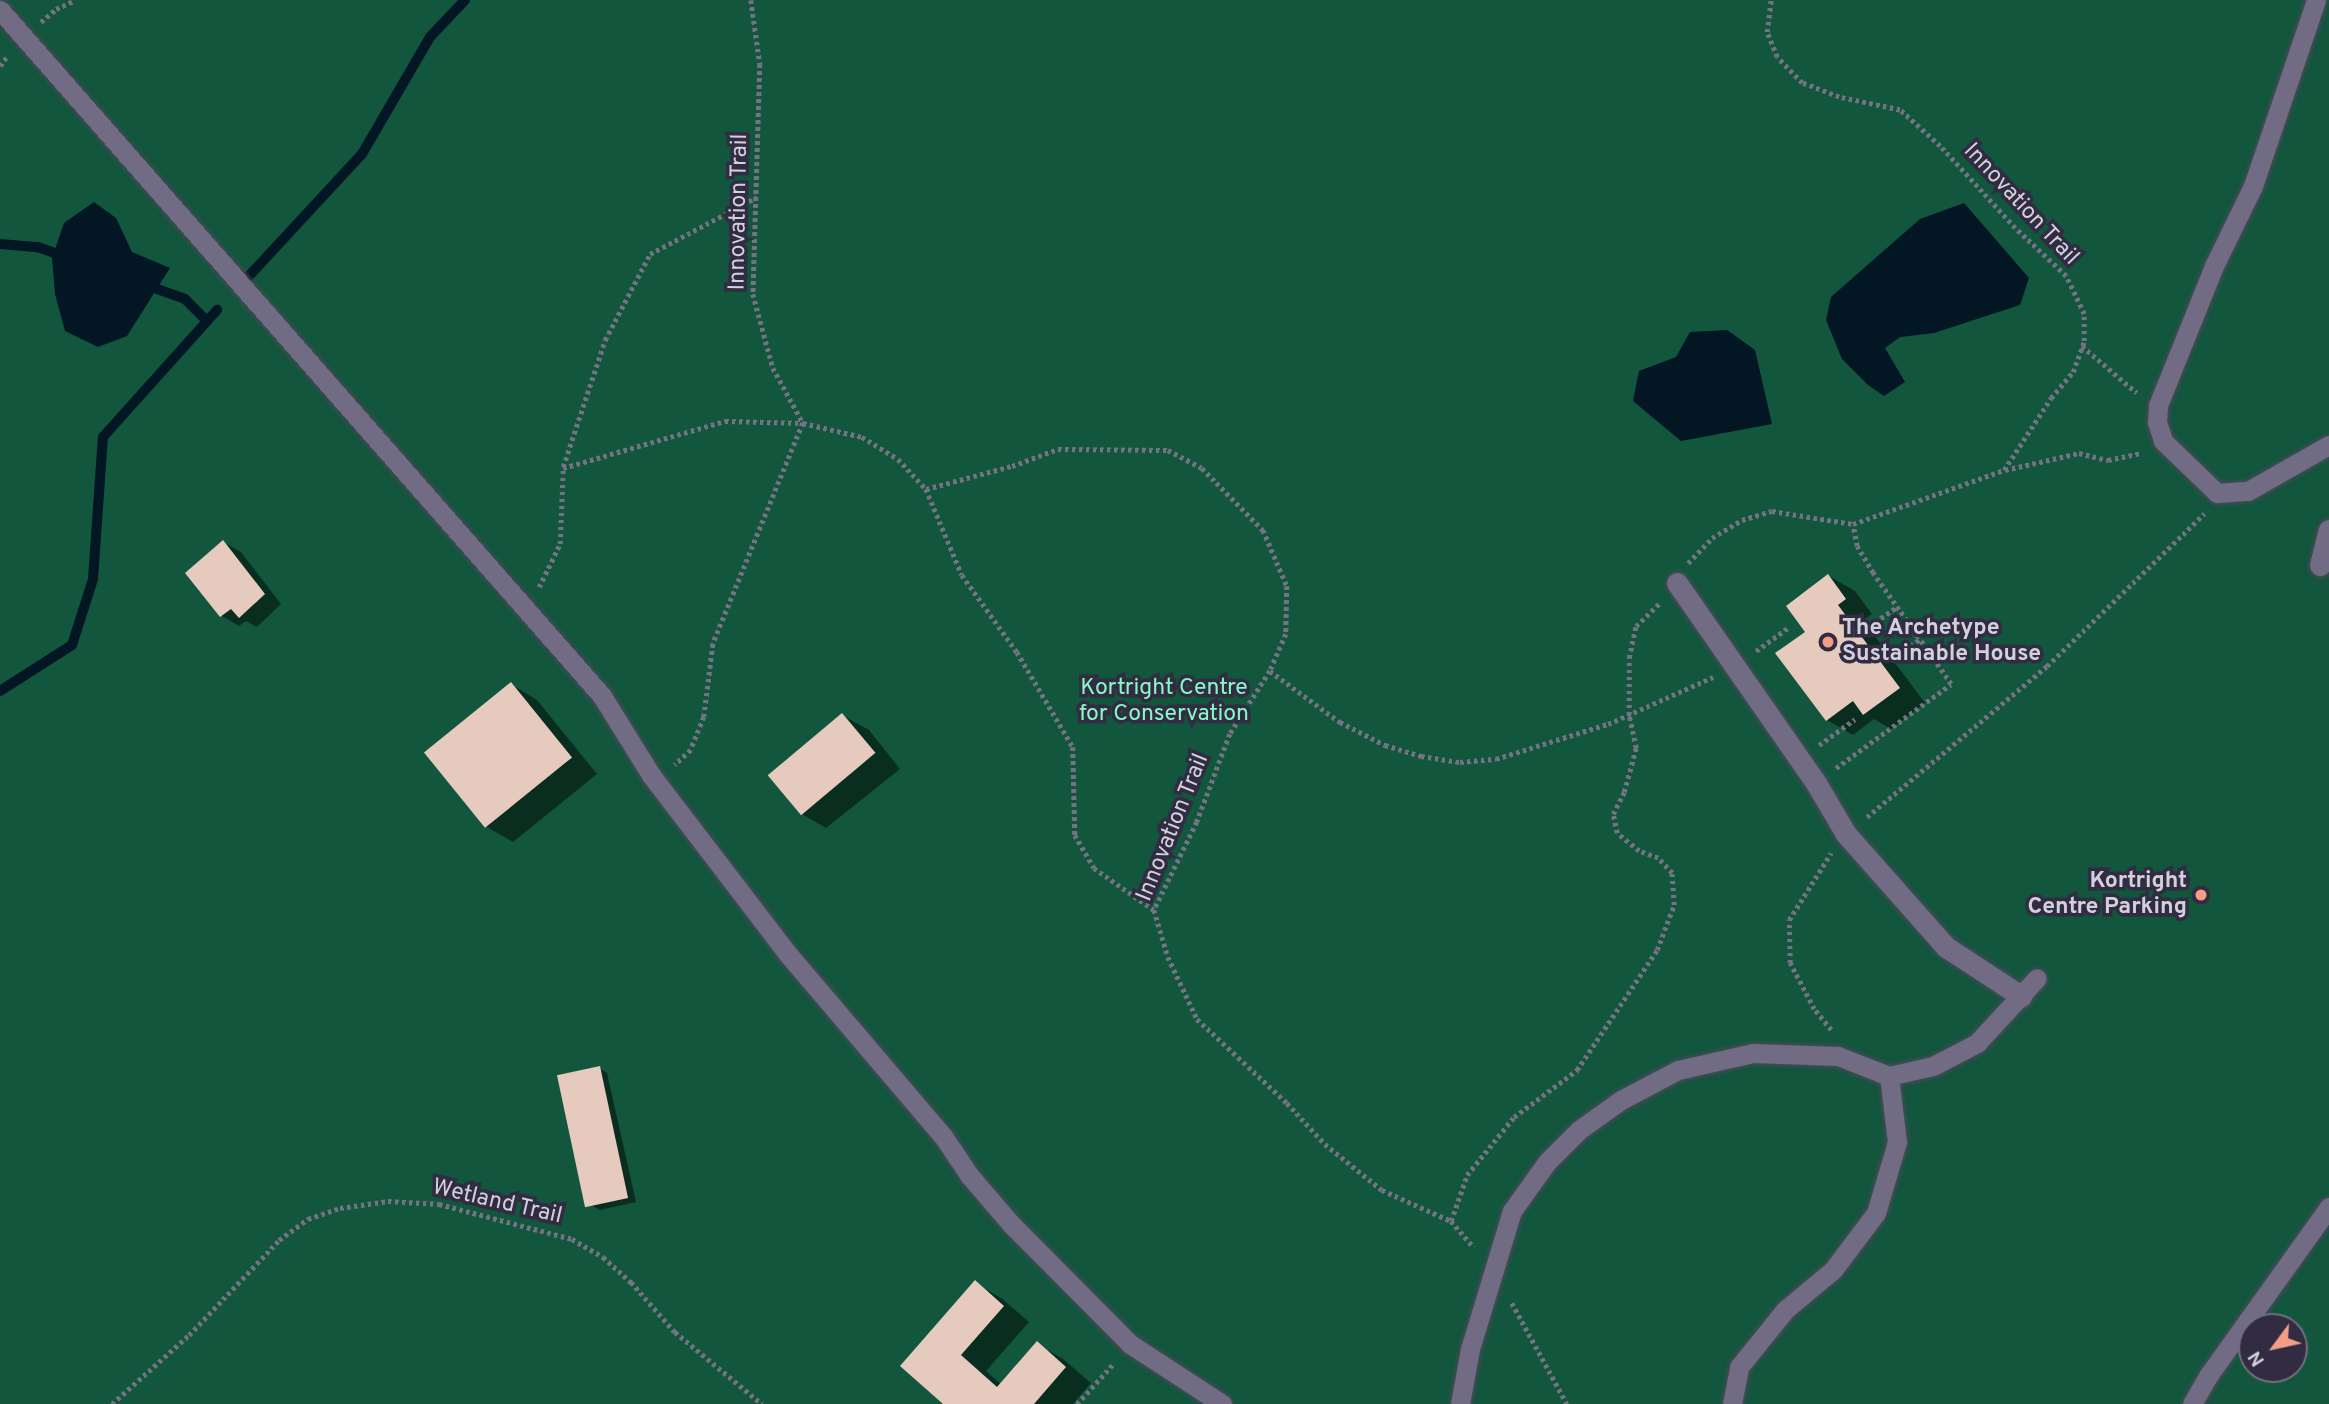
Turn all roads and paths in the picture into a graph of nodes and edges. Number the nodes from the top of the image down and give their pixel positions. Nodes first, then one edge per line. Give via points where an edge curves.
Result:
1 (751, 0) edge
2 (1771, 0) edge
3 (2316, 0) edge
4 (0, 10) edge
5 (758, 197) junction
6 (2082, 346) junction
7 (2158, 405) junction
8 (803, 423) junction
9 (2329, 445) edge
10 (2169, 448) junction
11 (563, 468) junction
12 (2004, 470) junction
13 (926, 489) junction
14 (2217, 493) junction
15 (1853, 524) junction
16 (2329, 530) edge
17 (2320, 565) dead end
18 (1677, 583) junction
19 (1897, 607) junction
20 (527, 611) junction
21 (1870, 626) dead end
22 (1789, 627) dead end
23 (1920, 639) junction
24 (1893, 658) dead end
25 (1734, 666) junction
26 (1270, 671) junction
27 (1629, 715) junction
28 (1855, 719) dead end
29 (1799, 760) junction
30 (651, 775) junction
31 (1816, 783) junction
32 (1846, 834) junction
33 (1154, 910) junction
34 (2037, 978) dead end
35 (2021, 996) junction
36 (1834, 1034) dead end
37 (1889, 1076) junction
38 (2329, 1207) edge
39 (1451, 1221) junction
40 (1493, 1268) junction
41 (1130, 1344) junction
42 (111, 1404) edge
43 (762, 1404) edge
44 (1077, 1404) edge
45 (1222, 1404) edge
46 (1460, 1404) edge
47 (1567, 1404) edge
48 (1732, 1404) edge
49 (2192, 1404) edge

1 - 5 path, Innovation Trail via 760,64
2 - 6 path, Innovation Trail via 1767,32 1777,57 1802,83 1839,97 1900,110 2066,276 2084,314
3 - 7 lane via 2253,186 2214,267
4 - 20 lane
5 - 8 path, Innovation Trail via 753,294 774,368
5 - 11 path via 650,254 605,340
6 - 7 path via 2130,389
6 - 12 path, Innovation Trail via 2073,372
7 - 10 lane via 2157,422
8 - 11 path via 725,421
8 - 13 path via 862,437 898,458
8 - 30 path via 713,644 704,716 691,750 679,764
9 - 14 lane via 2248,491
10 - 12 path via 2108,460 2079,453
10 - 14 lane
11 - 20 path via 560,544
12 - 15 path
13 - 26 path, Innovation Trail via 1058,450 1168,450 1202,468 1263,530 1287,586 1286,634
13 - 33 path via 962,575 1017,653 1073,747 1075,835 1094,868
14 - 32 path via 2211,508 2047,666
15 - 18 path via 1772,511 1742,520 1691,556
15 - 19 path via 1857,545
16 - 17 street
18 - 25 street
18 - 27 path via 1636,626 1629,657
19 - 21 path
19 - 23 path
20 - 30 lane via 602,696
22 - 25 path
23 - 24 path
23 - 31 path via 1951,684
25 - 27 path
25 - 29 street
26 - 27 path via 1340,722 1385,745 1460,762 1496,759
26 - 33 path, Innovation Trail via 1230,734 1197,822
27 - 39 path via 1636,748 1613,814 1617,833 1672,873 1674,905 1657,950 1577,1070 1514,1117 1467,1175
28 - 29 path
29 - 31 street
30 - 41 lane via 787,953 943,1136 969,1175
31 - 32 street
32 - 35 street via 1946,947
32 - 36 path via 1789,920 1790,964 1814,1009
33 - 39 path, Innovation Trail via 1168,957 1197,1019 1325,1144 1382,1190
34 - 35 lane
35 - 37 lane via 1977,1043 1933,1066
37 - 40 lane via 1838,1055 1753,1053 1678,1070 1621,1100 1579,1130 1547,1162 1512,1211
37 - 48 lane via 1897,1142 1876,1213 1833,1270 1785,1310 1739,1367
38 - 49 lane
39 - 40 path, Innovation Trail
40 - 46 lane
40 - 47 path, Innovation Trail
41 - 44 path
41 - 45 lane
42 - 43 path, Wetland Trail via 189,1335 279,1240 308,1219 340,1208 388,1201 439,1204 572,1239 612,1265 675,1332

